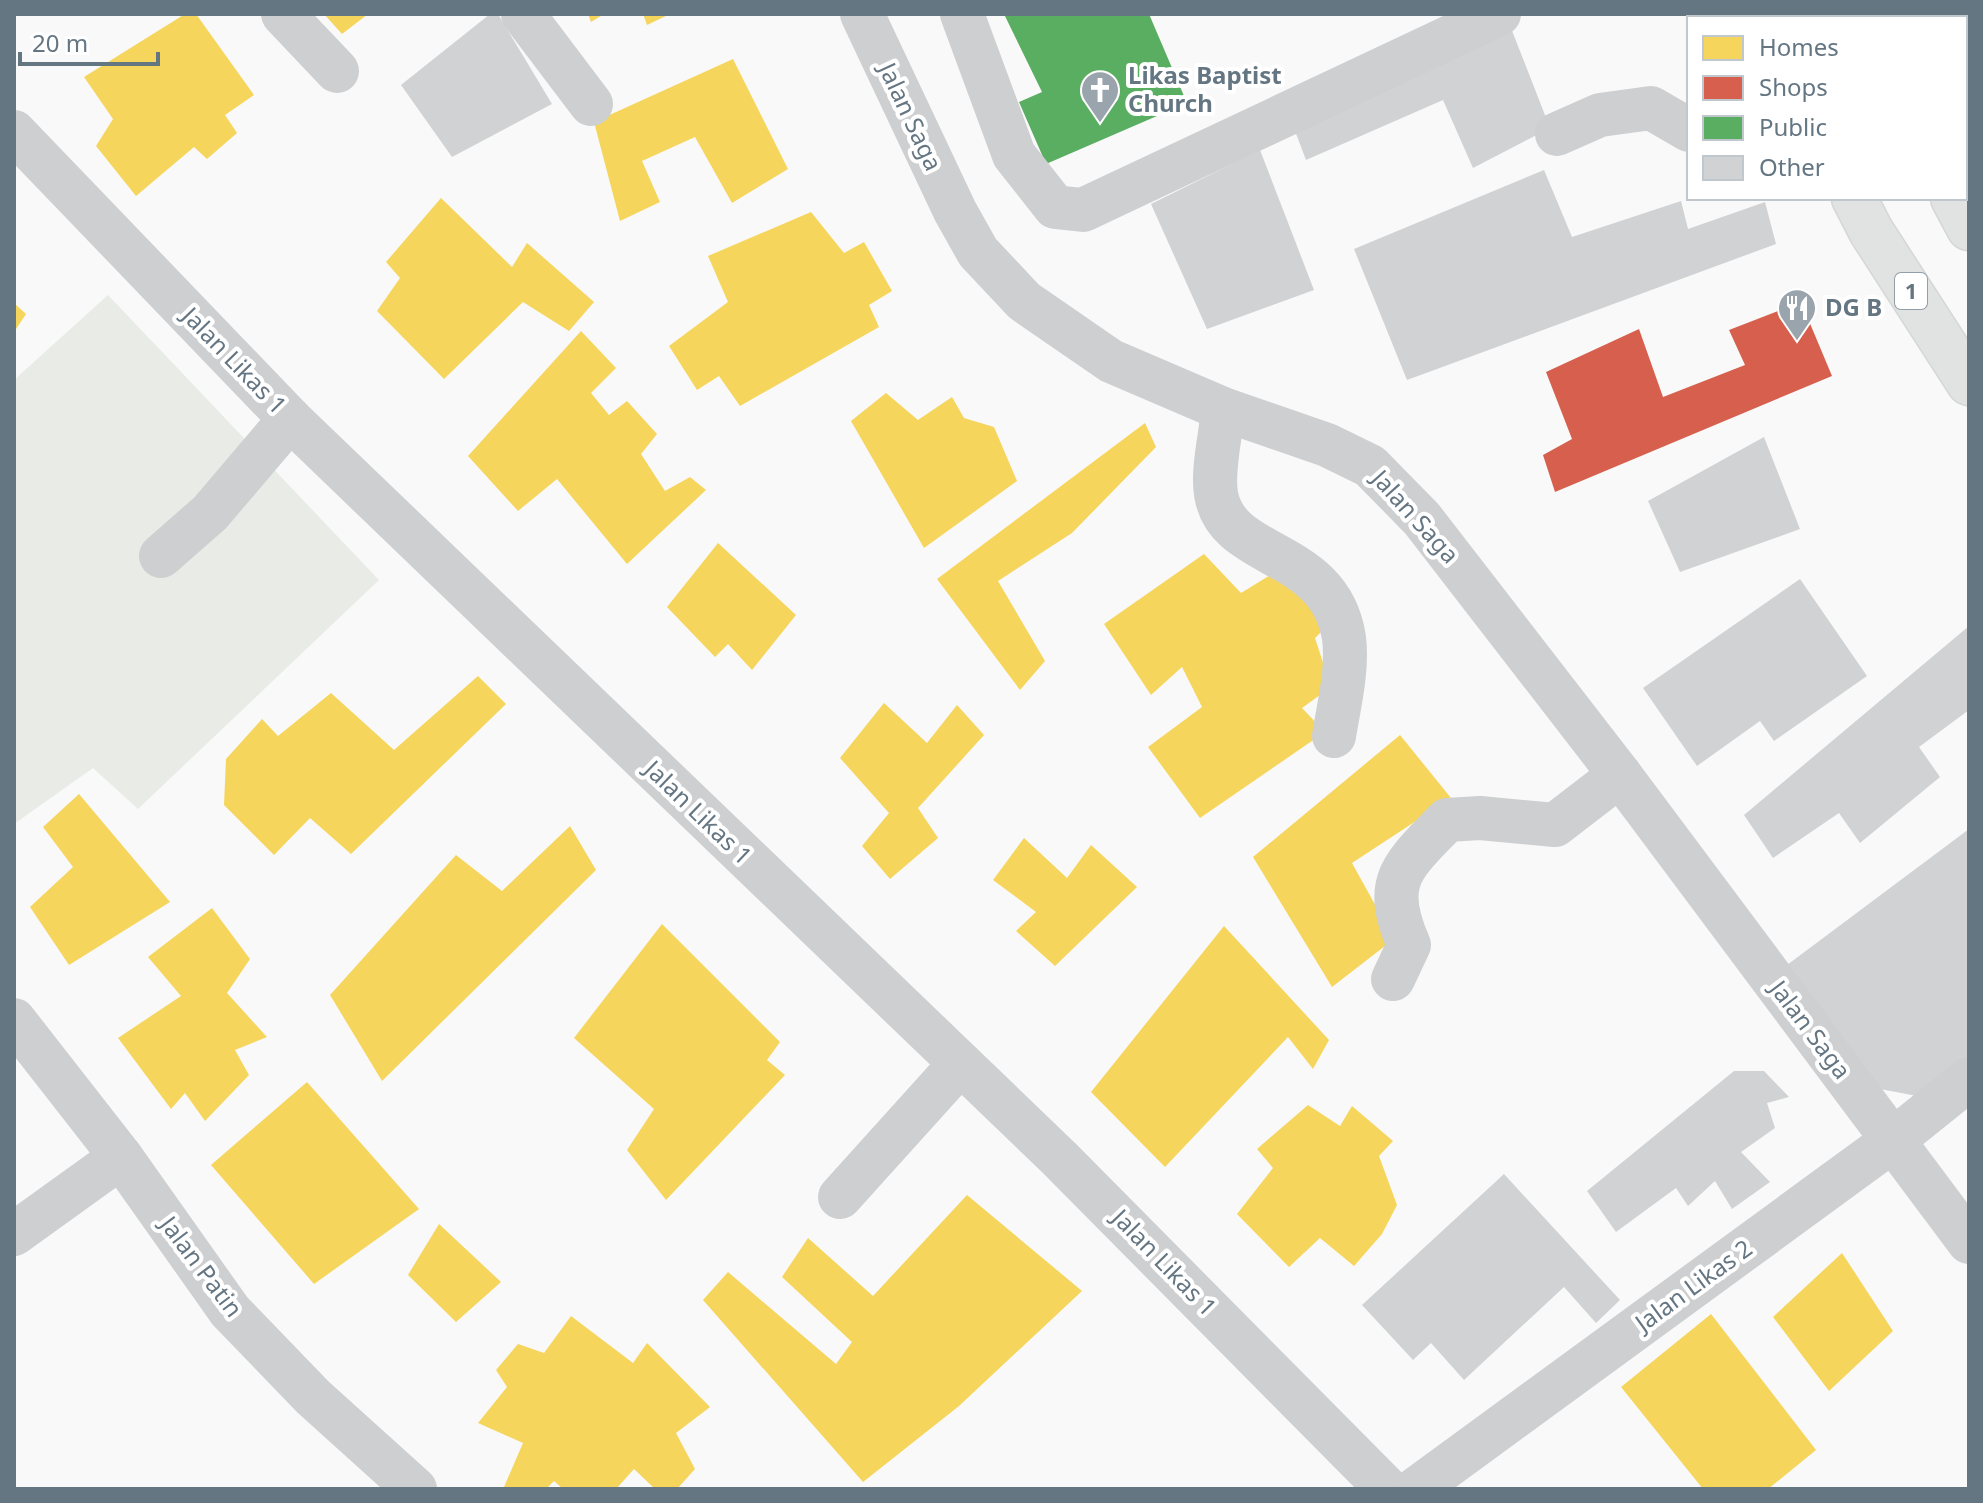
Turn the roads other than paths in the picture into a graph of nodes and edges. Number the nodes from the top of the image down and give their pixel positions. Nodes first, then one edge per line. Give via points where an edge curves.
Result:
1 (283, 14) edge
2 (523, 14) edge
3 (862, 14) edge
4 (962, 14) edge
5 (1499, 14) edge
6 (337, 71) dead end
7 (591, 104) dead end
8 (1687, 129) edge
9 (14, 132) edge
10 (1557, 134) dead end
11 (1855, 200) edge
12 (1954, 200) edge
13 (1969, 228) edge
14 (1969, 383) edge
15 (1223, 409) junction
16 (290, 419) junction
17 (161, 556) dead end
18 (1334, 736) dead end
19 (1620, 775) junction
20 (1393, 979) dead end
21 (14, 1020) edge
22 (960, 1064) junction
23 (1969, 1079) edge
24 (1892, 1141) junction
25 (121, 1157) junction
26 (840, 1197) dead end
27 (14, 1234) edge
28 (1969, 1242) edge
29 (415, 1489) edge
30 (1387, 1489) edge
31 (1416, 1489) edge

1 - 6 street
2 - 7 street
3 - 15 street, Jalan Saga via 955,211 987,262 1024,301 1111,361
4 - 5 street via 1014,155 1055,207 1083,210
8 - 10 street via 1651,108 1600,115
9 - 16 street, Jalan Likas 1
11 - 14 main road, 1
12 - 13 main road
15 - 18 street via 1215,493 1224,516 1242,537 1314,578 1333,603 1344,639
15 - 19 street, Jalan Saga via 1327,445 1370,466 1422,519
16 - 17 street via 210,513
16 - 22 street, Jalan Likas 1
19 - 20 street via 1555,825 1447,820 1400,869 1396,916 1409,945
19 - 24 street, Jalan Saga
21 - 25 street, Jalan Patin
22 - 26 street
22 - 30 street, Jalan Likas 1 via 1177,1274
23 - 24 street, Jalan Likas 2
24 - 28 street, Jalan Saga
24 - 31 street, Jalan Likas 2
25 - 27 street
25 - 29 street, Jalan Patin via 230,1311 313,1397

